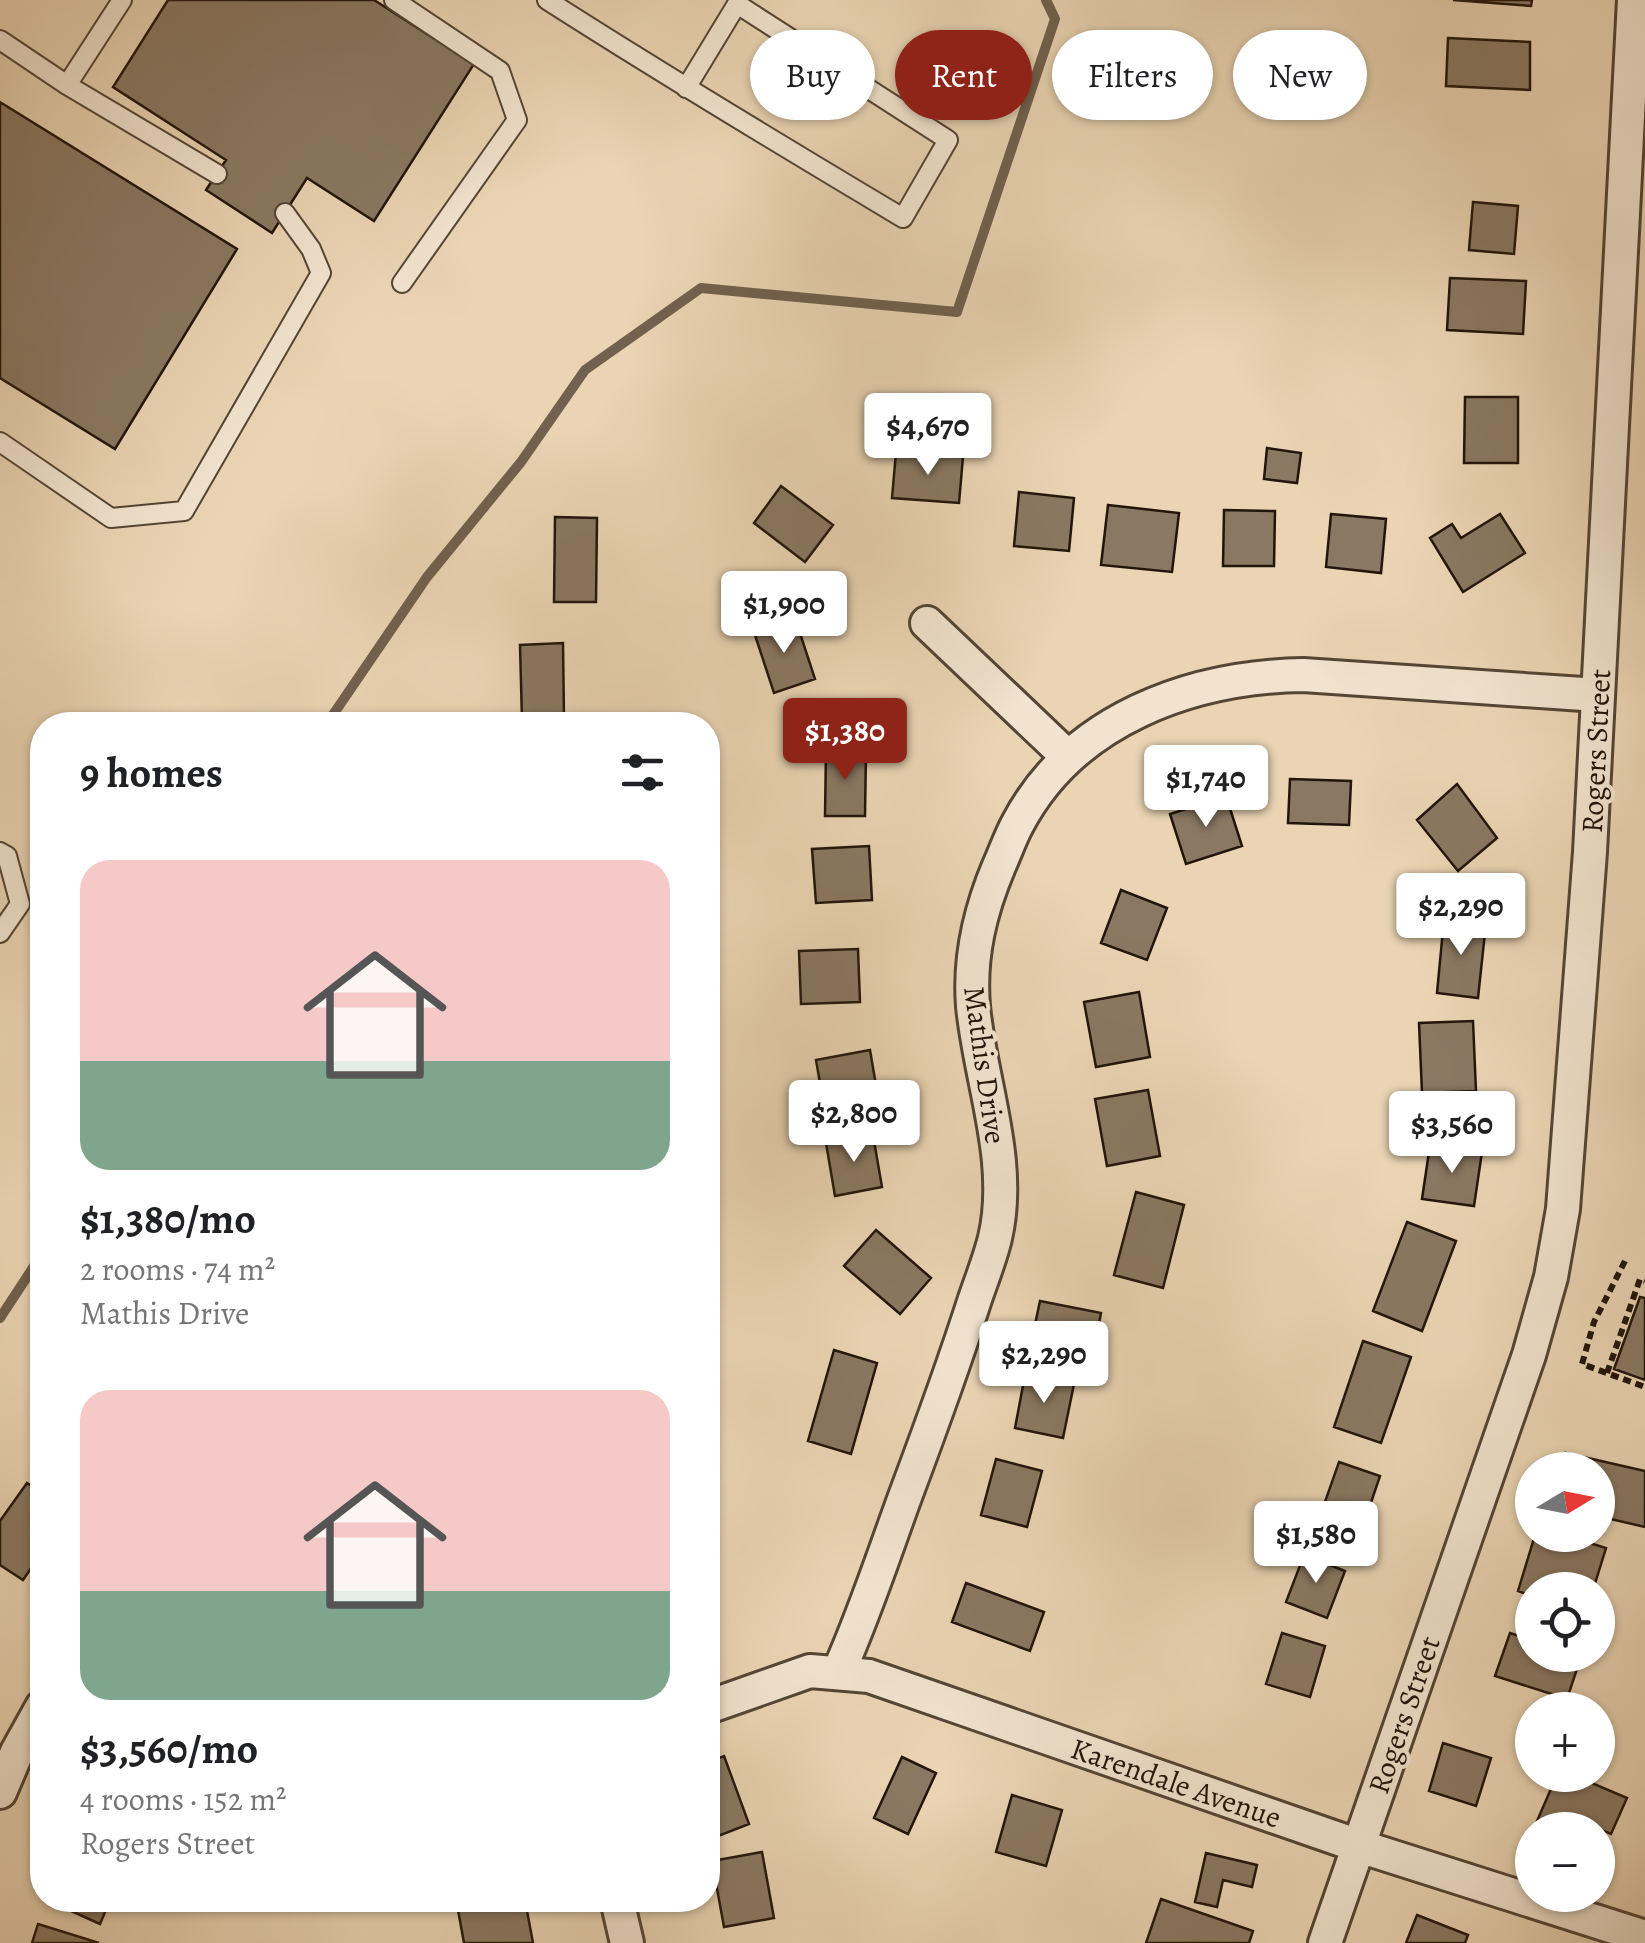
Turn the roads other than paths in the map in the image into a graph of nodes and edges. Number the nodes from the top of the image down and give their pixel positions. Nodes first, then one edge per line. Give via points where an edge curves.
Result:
1 (122, 0) edge
2 (394, 0) edge
3 (547, 0) edge
4 (1634, 0) edge
5 (0, 40) edge
6 (67, 86) junction
7 (686, 88) junction
8 (217, 174) dead end
9 (285, 212) dead end
10 (1634, 220) edge
11 (402, 283) dead end
12 (0, 442) edge
13 (927, 623) dead end
14 (1598, 696) junction
15 (1068, 757) junction
16 (0, 852) edge
17 (0, 934) edge
18 (839, 1671) junction
19 (720, 1703) edge
20 (30, 1729) edge
21 (0, 1792) edge
22 (1359, 1846) junction
23 (620, 1912) edge
24 (1645, 1938) edge
25 (627, 1943) edge
26 (1325, 1943) edge

1 - 6 lane
2 - 11 lane via 500,72 517,120
3 - 7 lane
4 - 10 street, Rogers Street
5 - 6 lane
6 - 8 lane
7 - 7 lane via 903,218 948,140 737,4
9 - 12 lane via 320,273 184,511 111,518
10 - 14 street, Rogers Street
13 - 15 street
14 - 15 street, Mathis Drive via 1272,675 1181,693 1119,720
14 - 22 street, Rogers Street via 1563,1209 1550,1277
15 - 18 street, Mathis Drive via 1017,824 976,936 973,1006 996,1140 996,1236 941,1406
16 - 17 lane via 7,856 20,904
18 - 19 street, Karendale Avenue via 810,1670
18 - 22 street, Karendale Avenue
20 - 21 street
22 - 24 street, Karendale Avenue
22 - 26 street, Rogers Street
23 - 25 street

